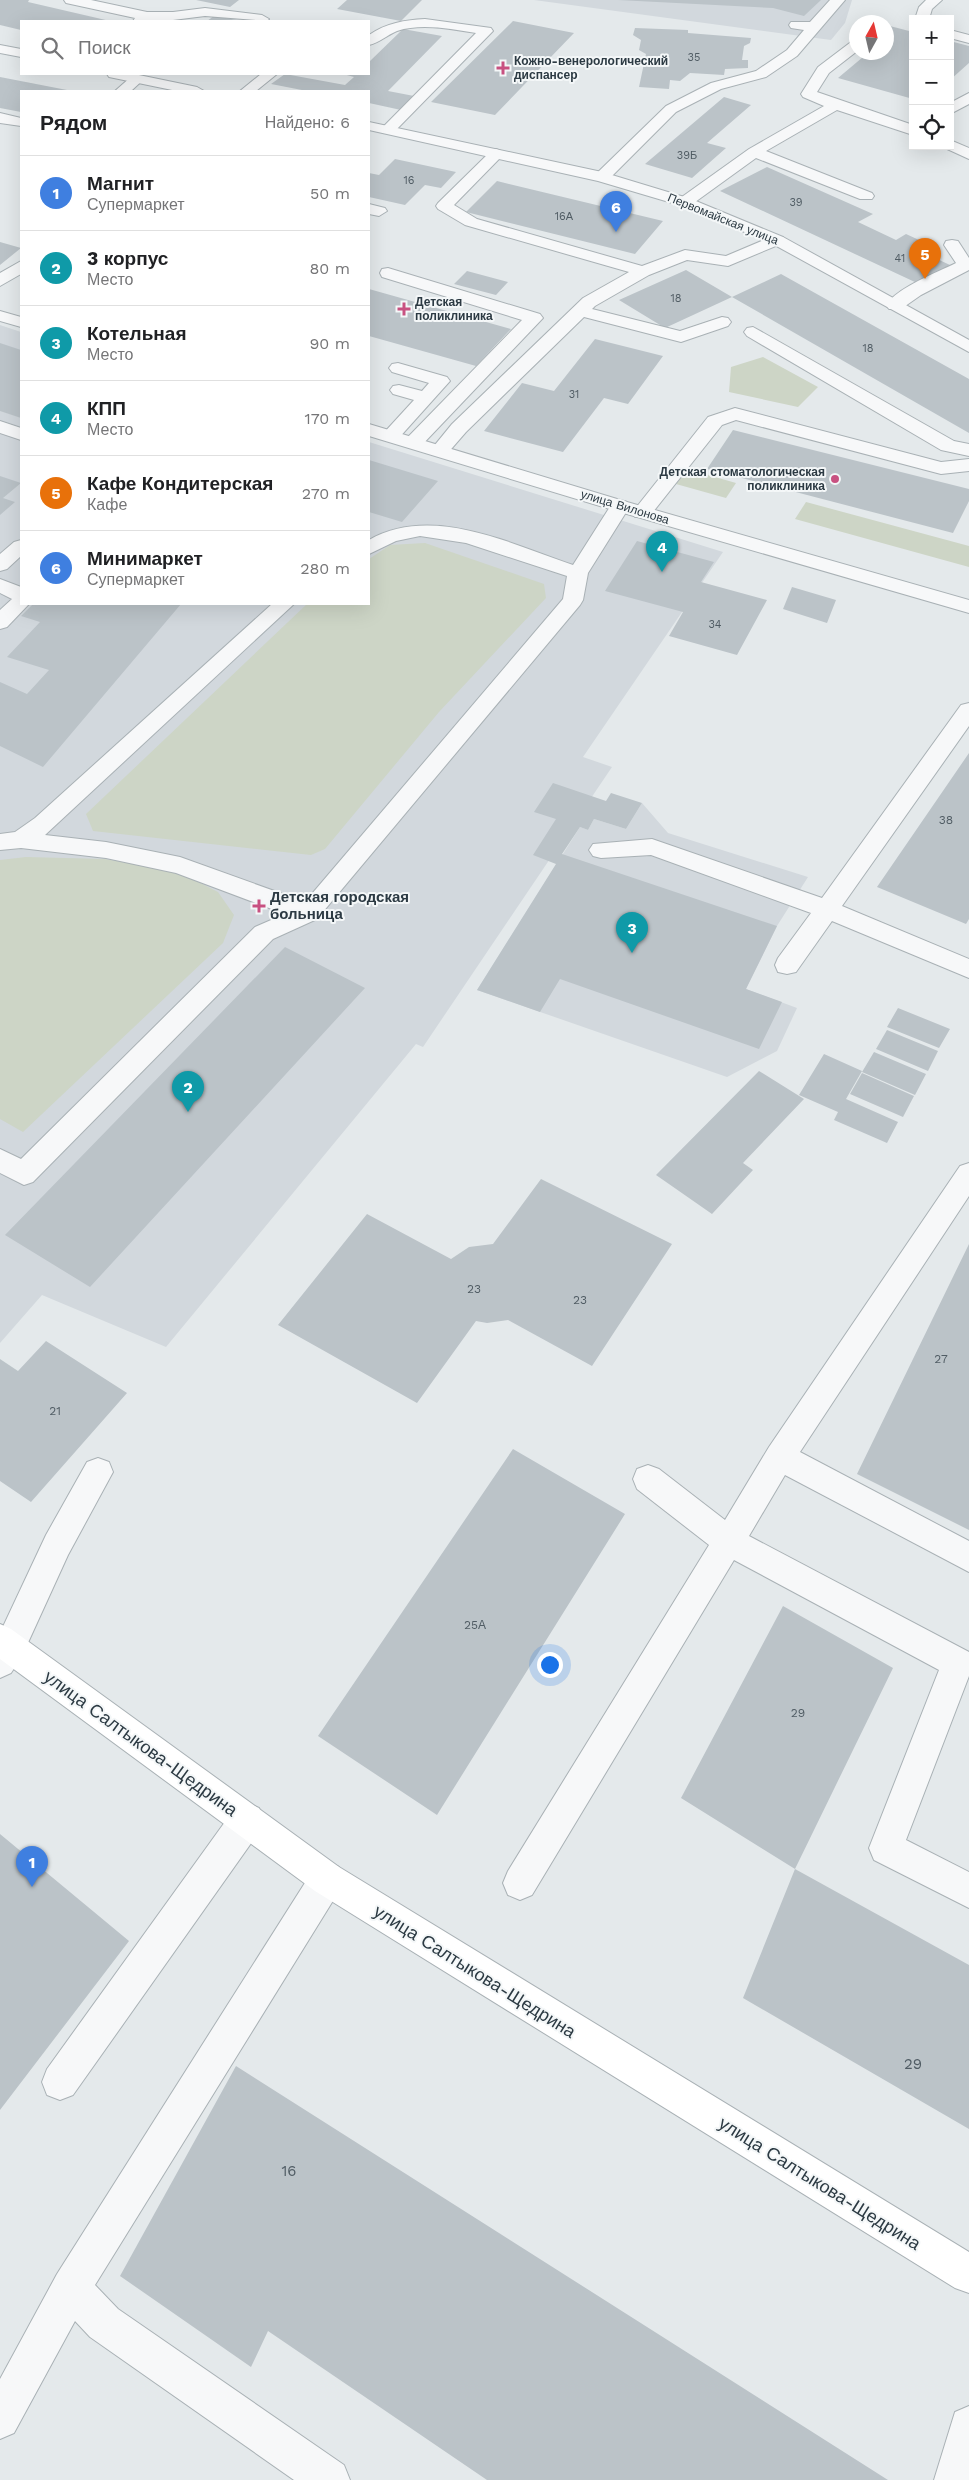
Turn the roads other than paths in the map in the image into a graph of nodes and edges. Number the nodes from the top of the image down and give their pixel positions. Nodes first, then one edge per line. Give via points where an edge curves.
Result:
1 (71, 0) edge
2 (838, 0) edge
3 (935, 0) edge
4 (923, 15) edge
5 (143, 19) edge
6 (262, 19) dead end
7 (791, 25) dead end
8 (814, 26) junction
9 (954, 35) edge
10 (370, 39) edge
11 (969, 39) edge
12 (0, 49) edge
13 (849, 50) edge
14 (20, 53) edge
15 (119, 75) edge
16 (269, 75) edge
17 (137, 79) junction
18 (123, 90) edge
19 (192, 90) edge
20 (248, 90) edge
21 (969, 97) edge
22 (836, 105) junction
23 (954, 107) edge
24 (0, 118) edge
25 (20, 122) edge
26 (370, 126) edge
27 (909, 129) edge
28 (388, 130) junction
29 (954, 147) edge
30 (754, 152) junction
31 (496, 154) junction
32 (969, 154) edge
33 (602, 177) junction
34 (866, 196) dead end
35 (685, 202) junction
36 (777, 240) junction
37 (952, 245) dead end
38 (20, 267) edge
39 (643, 271) junction
40 (388, 273) dead end
41 (0, 281) edge
42 (895, 305) junction
43 (580, 311) junction
44 (0, 316) edge
45 (20, 322) edge
46 (722, 322) dead end
47 (753, 332) dead end
48 (969, 347) edge
49 (398, 368) dead end
50 (399, 390) dead end
51 (426, 398) junction
52 (0, 427) edge
53 (370, 430) edge
54 (20, 434) edge
55 (390, 436) junction
56 (413, 444) junction
57 (969, 450) edge
58 (439, 452) junction
59 (969, 465) edge
60 (631, 510) junction
61 (20, 547) edge
62 (370, 547) edge
63 (0, 566) edge
64 (578, 572) junction
65 (0, 585) edge
66 (20, 595) edge
67 (20, 602) edge
68 (283, 605) edge
69 (969, 607) edge
70 (0, 622) edge
71 (969, 710) edge
72 (10, 841) edge
73 (601, 850) dead end
74 (828, 909) junction
75 (309, 913) junction
76 (787, 965) dead end
77 (969, 969) edge
78 (0, 1160) edge
79 (969, 1174) edge
80 (780, 1457) junction
81 (98, 1472) dead end
82 (648, 1479) dead end
83 (728, 1540) junction
84 (969, 1557) edge
85 (3, 1650) edge
86 (247, 1820) junction
87 (327, 1879) junction
88 (520, 1883) dead end
89 (969, 1891) edge
90 (60, 2082) dead end
91 (969, 2274) edge
92 (71, 2288) junction
93 (0, 2419) edge
94 (969, 2426) edge
95 (329, 2480) edge
96 (955, 2480) edge

1 - 5 street
2 - 8 street
3 - 4 street via 926,7
5 - 6 street via 205,12
7 - 8 street
8 - 33 street via 792,53 762,74 716,86 671,109
9 - 11 street
10 - 28 street via 387,28 411,23 457,25 486,31
12 - 14 street
13 - 22 street via 823,70 808,94
15 - 17 street
16 - 20 street
17 - 18 street
17 - 19 street
21 - 23 street
22 - 27 street
22 - 30 street
24 - 25 street
26 - 28 street, Первомайская улица
28 - 31 street, Первомайская улица
29 - 32 street
30 - 34 street
30 - 35 street
31 - 33 street, Первомайская улица
31 - 39 street via 444,206 471,222
33 - 35 street, Первомайская улица
35 - 36 street, Первомайская улица
36 - 39 street via 728,261 685,256
36 - 42 street, Первомайская улица
37 - 42 street via 965,265 914,291
38 - 41 street
39 - 43 street via 589,302
40 - 56 street via 534,318
42 - 48 street, Первомайская улица
43 - 46 street via 681,337
43 - 58 street via 459,428
44 - 45 street
47 - 57 street via 948,446
49 - 51 street via 441,381
50 - 51 street
51 - 55 street
52 - 54 street
53 - 55 street, улица Вилонова
55 - 56 street, улица Вилонова
56 - 58 street, улица Вилонова
58 - 60 street, улица Вилонова
59 - 60 street via 941,468 735,414 715,421
60 - 64 street
60 - 69 street, улица Вилонова
61 - 63 street
62 - 64 street via 390,536 420,530 469,537
64 - 75 street via 573,600
65 - 66 street
67 - 70 street
68 - 72 street via 43,824
71 - 74 street
72 - 75 street via 106,850 180,865
73 - 74 street via 652,847
74 - 76 street
74 - 77 street
75 - 78 street via 264,933 24,1174
79 - 80 street
80 - 83 street
80 - 84 street
81 - 85 street
82 - 83 street
83 - 88 street
83 - 89 street via 958,1662 886,1848
85 - 86 main road, улица Салтыкова-Щедрина
86 - 87 main road, улица Салтыкова-Щедрина
86 - 90 street
87 - 91 main road, улица Салтыкова-Щедрина
87 - 92 street
92 - 93 street
92 - 95 street via 104,2324
94 - 96 street

